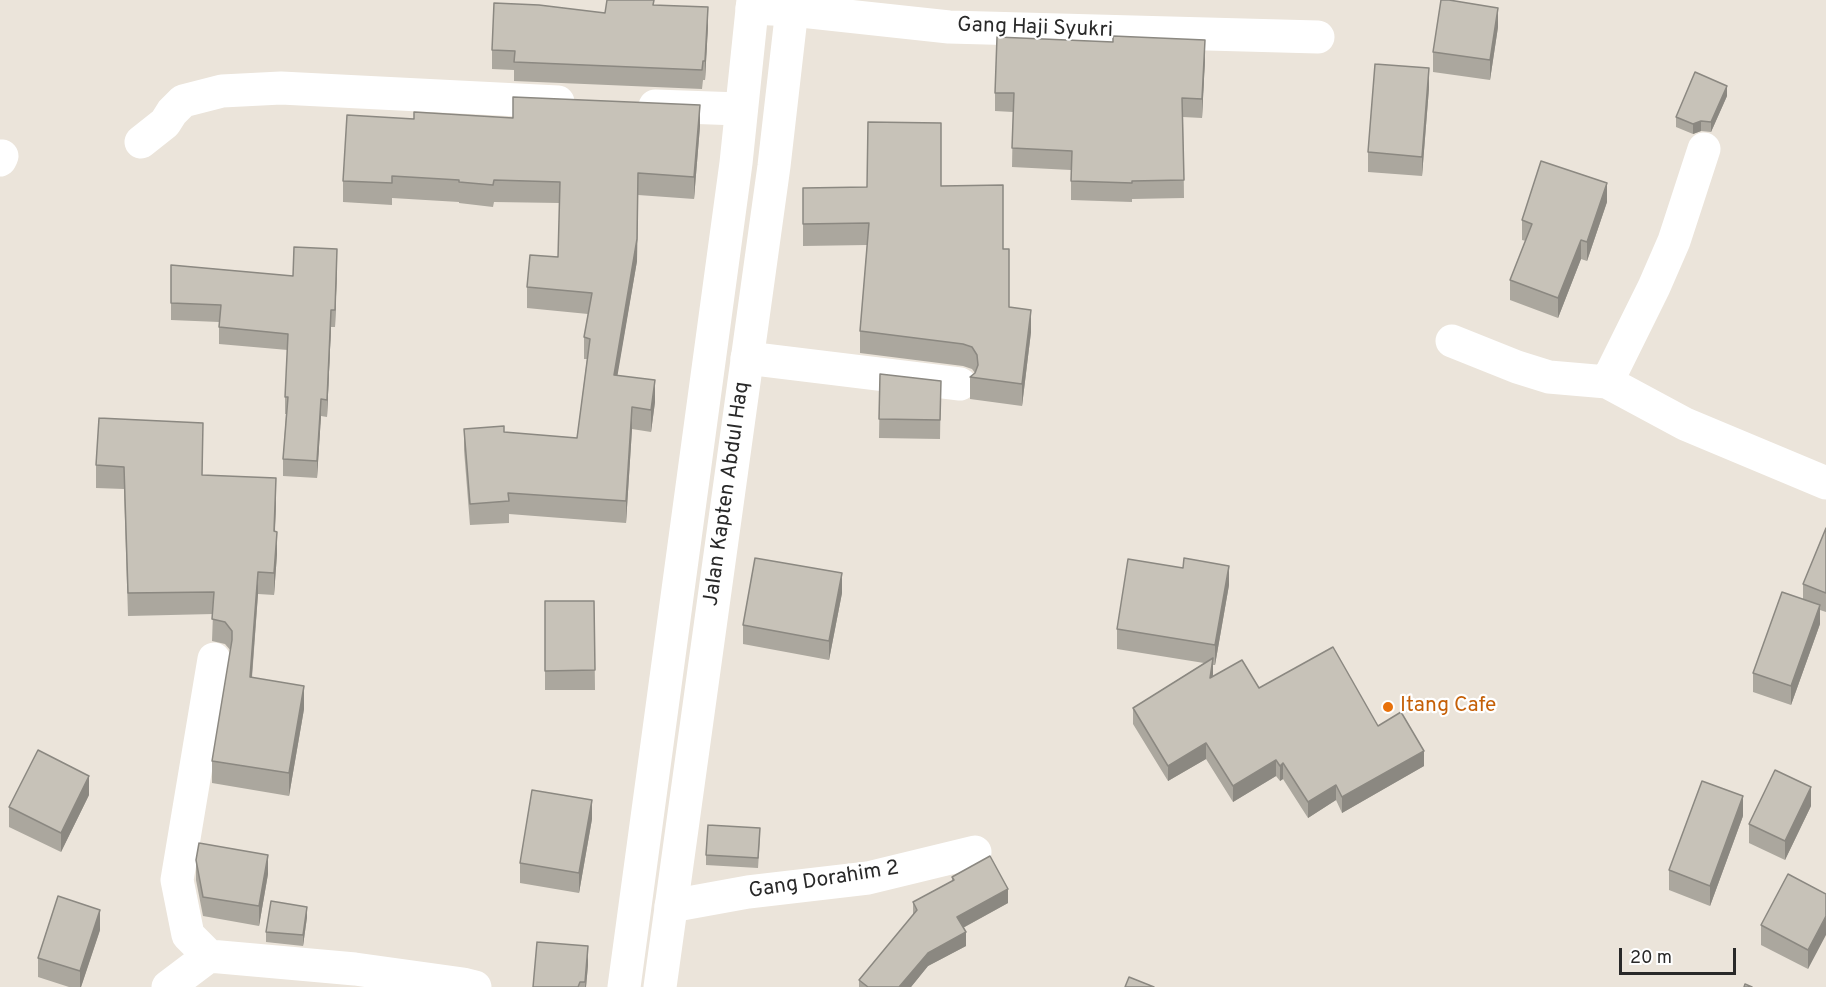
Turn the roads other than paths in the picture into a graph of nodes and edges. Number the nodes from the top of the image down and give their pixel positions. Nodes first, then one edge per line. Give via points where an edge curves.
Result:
1 (753, 4) edge
2 (792, 5) edge
3 (1318, 37) dead end
4 (584, 103) edge
5 (620, 105) edge
6 (740, 109) junction
7 (141, 142) dead end
8 (1704, 149) dead end
9 (1452, 341) dead end
10 (747, 358) junction
11 (1607, 382) junction
12 (960, 384) dead end
13 (1826, 483) edge
14 (679, 582) junction
15 (715, 589) junction
16 (214, 659) dead end
17 (975, 852) dead end
18 (671, 906) junction
19 (209, 956) junction
20 (168, 987) edge
21 (476, 987) edge
22 (624, 987) edge
23 (660, 987) edge

1 - 2 street, Gang Haji Syukri
1 - 6 street, Jalan Kapten Abdul Haq
2 - 3 street, Gang Haji Syukri via 949,27
2 - 10 street, Jalan Kapten Abdul Haq
4 - 7 street via 281,88 222,91 183,101 165,123
5 - 6 street
6 - 14 street, Jalan Kapten Abdul Haq
8 - 11 street via 1674,241
9 - 11 street via 1549,377
10 - 12 street
10 - 15 street, Jalan Kapten Abdul Haq
11 - 13 street via 1685,424
14 - 15 street
14 - 22 street, Jalan Kapten Abdul Haq
15 - 18 street, Jalan Kapten Abdul Haq
16 - 19 street via 177,880 188,935
17 - 18 street, Gang Dorahim 2 via 868,878 748,892
18 - 23 street, Jalan Kapten Abdul Haq
19 - 20 street
19 - 21 street via 355,969

